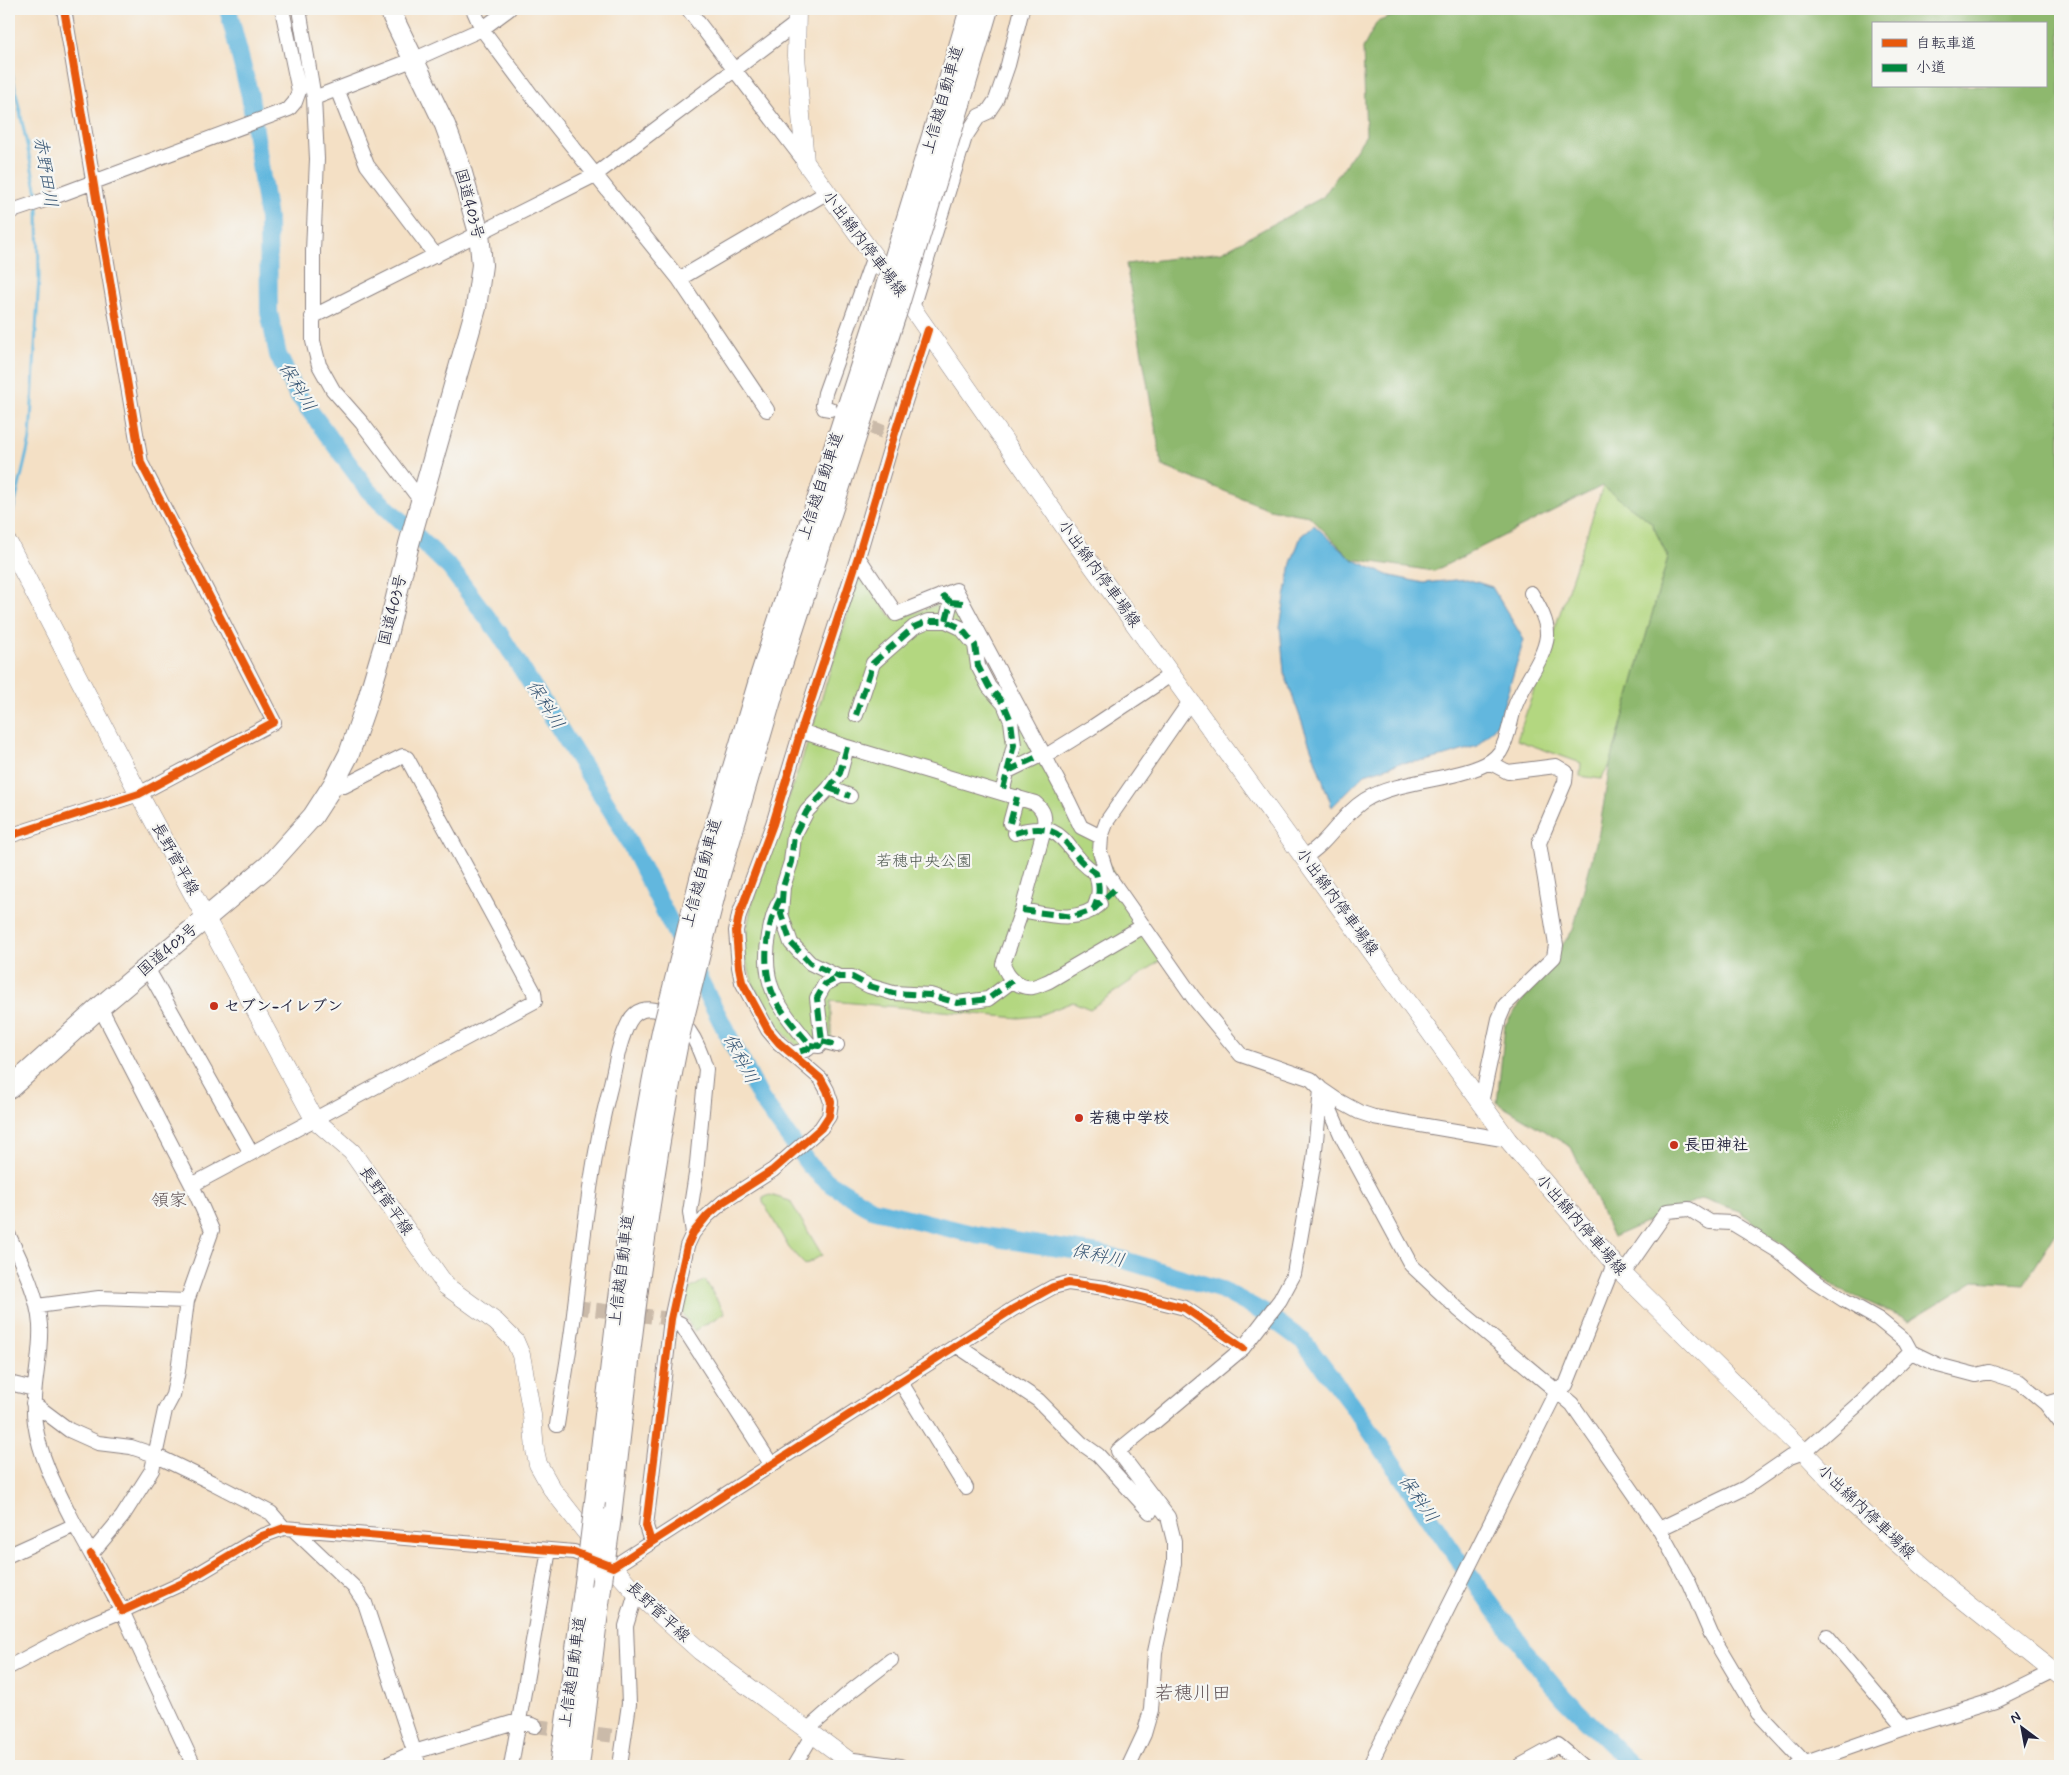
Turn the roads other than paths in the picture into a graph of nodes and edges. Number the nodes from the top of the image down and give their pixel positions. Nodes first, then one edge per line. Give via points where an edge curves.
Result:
1 (64, 9) edge
2 (282, 9) edge
3 (299, 9) edge
4 (389, 9) edge
5 (473, 9) edge
6 (509, 9) edge
7 (688, 9) edge
8 (970, 9) edge
9 (988, 9) edge
10 (1022, 9) edge
11 (797, 15) edge
12 (482, 29) junction
13 (415, 59) junction
14 (736, 68) junction
15 (338, 89) junction
16 (314, 98) junction
17 (952, 101) junction
18 (805, 162) junction
19 (595, 175) junction
20 (94, 182) junction
21 (826, 193) junction
22 (10, 212) edge
23 (479, 233) junction
24 (436, 256) junction
25 (874, 256) junction
26 (679, 279) junction
27 (896, 310) junction
28 (312, 317) junction
29 (928, 330) junction
30 (830, 409) dead end
31 (767, 410) dead end
32 (420, 503) junction
33 (13, 551) edge
34 (858, 558) junction
35 (1531, 593) dead end
36 (952, 600) junction
37 (946, 620) junction
38 (1172, 674) junction
39 (1191, 700) junction
40 (856, 715) dead end
41 (801, 731) junction
42 (848, 747) junction
43 (1041, 756) junction
44 (1489, 762) junction
45 (1008, 771) junction
46 (333, 786) junction
47 (829, 788) junction
48 (1002, 793) junction
49 (140, 794) junction
50 (850, 796) dead end
51 (1017, 798) junction
52 (1044, 830) junction
53 (9, 836) edge
54 (1101, 837) junction
55 (1304, 857) junction
56 (1116, 888) junction
57 (782, 894) junction
58 (1022, 910) junction
59 (1093, 910) junction
60 (207, 918) junction
61 (1143, 926) junction
62 (147, 968) junction
63 (839, 977) junction
64 (1012, 981) junction
65 (100, 1007) junction
66 (671, 1034) junction
67 (816, 1043) junction
68 (837, 1045) dead end
69 (792, 1054) junction
70 (9, 1089) edge
71 (1321, 1089) junction
72 (1481, 1103) junction
73 (314, 1120) junction
74 (1508, 1140) junction
75 (251, 1153) junction
76 (192, 1185) junction
77 (693, 1233) junction
78 (9, 1236) edge
79 (1618, 1269) junction
80 (187, 1300) junction
81 (37, 1306) junction
82 (671, 1320) junction
83 (956, 1345) junction
84 (1243, 1348) junction
85 (1911, 1352) junction
86 (900, 1381) junction
87 (9, 1383) edge
88 (1557, 1390) junction
89 (34, 1396) junction
90 (2060, 1400) edge
91 (2046, 1404) junction
92 (2060, 1422) edge
93 (557, 1426) dead end
94 (1804, 1452) junction
95 (155, 1455) junction
96 (771, 1464) junction
97 (966, 1488) dead end
98 (1150, 1512) dead end
99 (75, 1526) junction
100 (289, 1529) junction
101 (1659, 1529) junction
102 (651, 1542) junction
103 (549, 1550) junction
104 (91, 1554) junction
105 (9, 1555) edge
106 (613, 1567) junction
107 (636, 1593) junction
108 (122, 1611) junction
109 (1827, 1636) dead end
110 (891, 1660) dead end
111 (9, 1667) edge
112 (2058, 1672) edge
113 (518, 1721) junction
114 (536, 1726) tunnel mouth
115 (1905, 1728) junction
116 (810, 1732) junction
117 (414, 1752) junction
118 (851, 1762) edge
119 (1802, 1765) edge
120 (194, 1766) edge
121 (384, 1766) edge
122 (418, 1766) edge
123 (511, 1766) edge
124 (560, 1766) edge
125 (579, 1766) edge
126 (620, 1766) edge
127 (794, 1766) edge
128 (900, 1766) edge
129 (1129, 1766) edge
130 (1369, 1766) edge
131 (1520, 1766) edge
132 (1582, 1766) edge

1 - 20 street
2 - 20 street via 299,91 288,109
3 - 16 street
4 - 13 highway, 国道403号
5 - 12 street
6 - 12 street
7 - 14 street
8 - 17 highway, 上信越自動車道
9 - 17 highway, 上信越自動車道
10 - 27 street via 996,100 988,112 979,116 965,137
11 - 14 street
11 - 18 main road, 小出綿内停車場線 via 796,56
12 - 13 street
12 - 19 street
13 - 15 street
13 - 23 highway, 国道403号 via 445,125
14 - 18 street
14 - 19 street
15 - 16 street
15 - 24 street via 368,165
16 - 28 street via 317,158
17 - 27 highway, 上信越自動車道, bridge
18 - 21 main road, 小出綿内停車場線
19 - 23 street
19 - 26 street
20 - 22 street
20 - 49 street via 141,463 274,722
21 - 25 main road, 小出綿内停車場線
21 - 26 street
23 - 24 street
23 - 32 highway, 国道403号 via 482,265 476,308
24 - 28 street
25 - 27 main road, 小出綿内停車場線
25 - 30 street via 825,393 823,405
26 - 31 street
27 - 29 main road, 小出綿内停車場線
27 - 66 highway, 上信越自動車道, bridge via 760,677
28 - 32 street via 312,341 319,365 333,390 362,423
29 - 34 street via 888,434
29 - 38 main road, 小出綿内停車場線 via 1068,532
32 - 46 highway, 国道403号 via 368,702
33 - 49 main road, 長野菅平線
34 - 36 street via 896,614
34 - 41 street
35 - 44 street via 1544,621 1545,646 1515,706 1502,750
36 - 37 street
36 - 43 street
37 - 40 street via 928,621 914,627 873,664
37 - 45 street via 961,628 974,645 978,666 989,687 1004,704 1011,721 1014,745
38 - 39 main road, 小出綿内停車場線
38 - 43 street via 1091,728
39 - 54 street via 1118,802
39 - 55 main road, 小出綿内停車場線
41 - 42 street
41 - 69 street via 736,931 742,982 768,1030
42 - 47 street via 840,773
42 - 48 street
43 - 45 street
43 - 54 street via 1081,827
44 - 55 street via 1365,800 1317,850
44 - 72 street via 1508,772 1556,766 1566,772 1565,782 1539,843 1556,945 1554,957 1505,1005
45 - 48 street
46 - 60 highway, 国道403号 via 313,816 269,865
46 - 73 street via 344,786 403,756 407,758 534,992 535,1001
47 - 50 street
47 - 57 street via 807,811 794,836 792,862
48 - 51 street
49 - 53 street
49 - 60 main road, 長野菅平線
51 - 52 street via 1042,808 1046,816
51 - 52 street via 1013,828
52 - 58 street
52 - 59 street via 1054,832 1066,841 1089,870 1096,873 1100,887 1099,899
54 - 56 street via 1104,867
55 - 72 main road, 小出綿内停車場線
56 - 59 street
56 - 61 street
57 - 63 street via 781,914 791,944 810,963
57 - 67 street via 773,913 766,956 773,993 789,1019
58 - 59 street via 1073,917
58 - 64 street via 1003,964
60 - 62 highway, 国道403号
60 - 73 main road, 長野菅平線
61 - 64 street via 1049,981 1032,987
61 - 71 street via 1193,997 1241,1056 1311,1079
62 - 65 highway, 国道403号
62 - 75 street
63 - 64 street via 852,977 893,993 930,995 957,1003 988,999
63 - 67 street via 825,984 817,998
65 - 70 highway, 国道403号
65 - 76 street
66 - 124 highway, 上信越自動車道, bridge via 640,1144
66 - 125 highway, 上信越自動車道, bridge
67 - 68 street
67 - 69 street
69 - 77 street via 821,1079 831,1102 829,1116 821,1128 773,1170 723,1202
71 - 74 street via 1374,1117
71 - 84 street via 1314,1160 1294,1274 1280,1300
71 - 88 street via 1342,1138 1411,1265
72 - 74 main road, 小出綿内停車場線
73 - 75 street
73 - 106 main road, 長野菅平線 via 352,1152 446,1286 496,1322 515,1341 527,1387 538,1464 552,1489
74 - 79 main road, 小出綿内停車場線
75 - 76 street
76 - 80 street via 212,1230
77 - 82 street via 687,1246
77 - 93 street via 690,1212 706,1069 688,1030 660,1010 648,1009 629,1021 597,1137
78 - 81 street
79 - 85 street via 1667,1211 1689,1209 1710,1222 1732,1223 1778,1251 1813,1280 1878,1319 1905,1341
79 - 88 street via 1566,1385
79 - 94 main road, 小出綿内停車場線
80 - 81 street via 99,1298
80 - 95 street via 178,1371
81 - 89 street via 40,1326
82 - 96 street via 682,1324
82 - 102 street via 646,1526
83 - 84 street via 1013,1308 1053,1287 1068,1284 1135,1294 1185,1308
83 - 86 street
83 - 98 street via 1038,1400 1081,1443 1098,1455
84 - 129 street via 1118,1451 1168,1517 1174,1541 1174,1562 1155,1652 1151,1710
85 - 91 street via 1938,1365 1976,1375 1989,1372 2020,1382
85 - 94 street
86 - 96 street
86 - 97 street
87 - 89 street
88 - 101 street via 1572,1404
88 - 130 street
89 - 95 street via 69,1430 98,1444 131,1447
89 - 99 street via 35,1425 48,1469
90 - 91 street
91 - 92 street
94 - 101 street via 1790,1457 1745,1488
94 - 112 main road, 小出綿内停車場線 via 1855,1506 1947,1587
95 - 100 street via 271,1513
95 - 104 street via 152,1470 122,1518
96 - 102 street
99 - 104 street
99 - 105 street
100 - 103 street
100 - 108 street via 262,1536 183,1583
100 - 117 street via 356,1588 365,1603
101 - 119 street via 1689,1583 1711,1634 1758,1713
102 - 106 street
103 - 106 street via 574,1552
103 - 113 street
104 - 108 street
106 - 107 main road, 長野菅平線
107 - 116 main road, 長野菅平線 via 700,1650
107 - 126 street via 626,1626 629,1704 618,1736
108 - 111 street via 86,1626
108 - 120 street
109 - 115 street
110 - 116 street via 851,1691
112 - 115 street via 1995,1700
113 - 114 street
113 - 117 street
113 - 123 street
115 - 119 street
116 - 118 main road, 長野菅平線
116 - 127 street
117 - 121 street
117 - 122 street
118 - 128 street
131 - 132 street via 1558,1744

